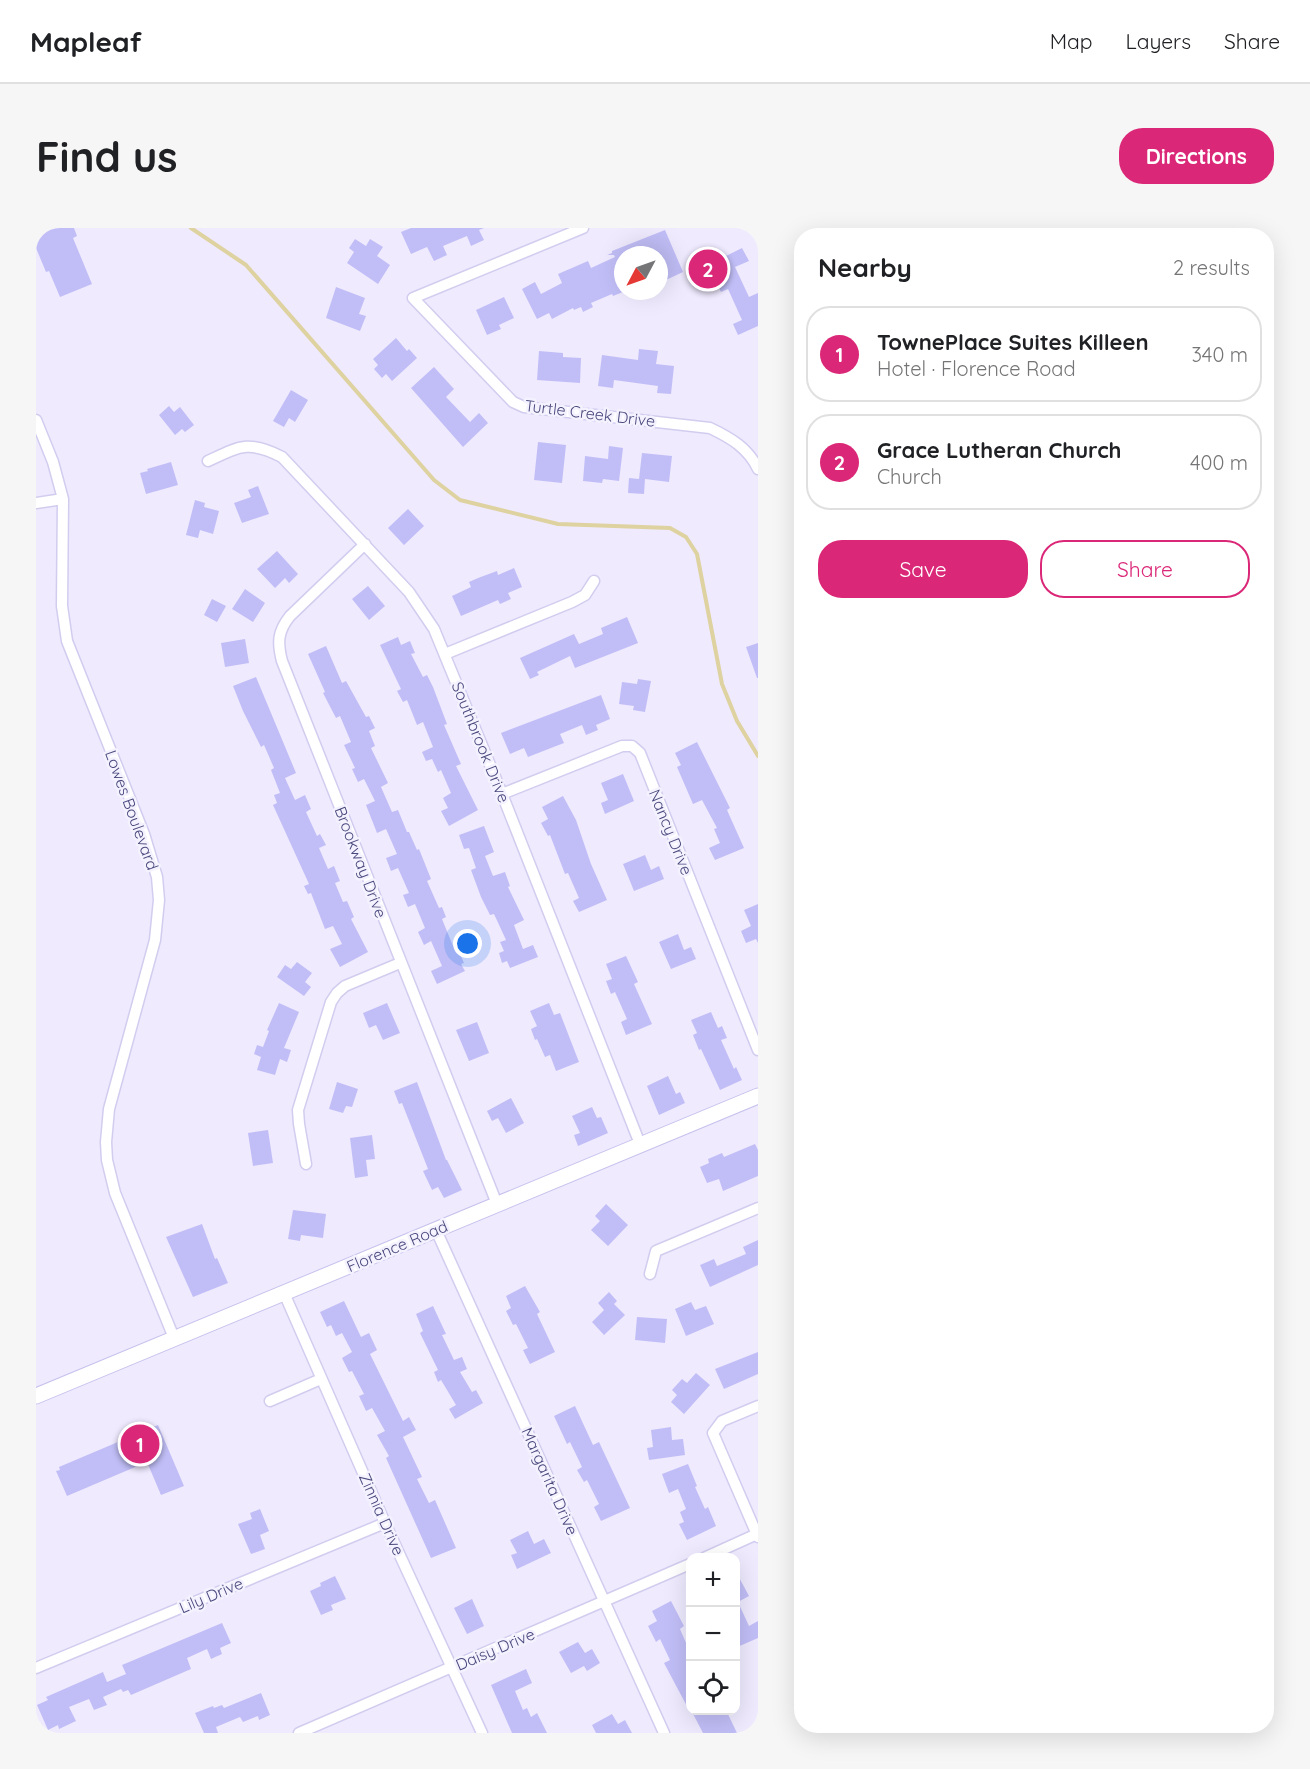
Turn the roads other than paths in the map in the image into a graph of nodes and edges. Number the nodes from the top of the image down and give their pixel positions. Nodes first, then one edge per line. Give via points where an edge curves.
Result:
1 (583, 228) edge
2 (36, 420) edge
3 (208, 460) dead end
4 (758, 470) edge
5 (63, 500) junction
6 (36, 503) edge
7 (364, 544) junction
8 (594, 581) dead end
9 (445, 654) junction
10 (502, 794) junction
11 (400, 963) junction
12 (758, 1050) edge
13 (758, 1097) edge
14 (640, 1144) junction
15 (306, 1164) dead end
16 (497, 1204) junction
17 (758, 1209) edge
18 (436, 1230) junction
19 (650, 1274) dead end
20 (284, 1293) junction
21 (174, 1338) junction
22 (321, 1378) junction
23 (36, 1396) edge
24 (270, 1401) dead end
25 (758, 1406) edge
26 (385, 1523) junction
27 (757, 1535) edge
28 (714, 1553) edge
29 (686, 1565) edge
30 (605, 1602) junction
31 (36, 1668) edge
32 (453, 1668) junction
33 (298, 1733) edge
34 (482, 1733) edge
35 (664, 1733) edge

1 - 4 street, Turtle Creek Drive via 413,298 513,402 524,407 710,428 733,439
2 - 5 street, Lowes Boulevard
3 - 7 street, Southbrook Drive via 254,445 282,457
5 - 6 street
5 - 21 street, Lowes Boulevard via 62,606 67,641 144,834 157,877 155,940 109,1109 106,1142 115,1193
7 - 9 street, Southbrook Drive via 409,592 434,629
7 - 11 street, Brookway Drive via 290,616 282,626 279,648
8 - 9 street via 585,595 573,602
9 - 10 street, Southbrook Drive
10 - 12 street, Nancy Drive via 622,746 632,746 640,753
10 - 14 street, Southbrook Drive
11 - 15 street via 345,986 330,1002 298,1110
11 - 16 street, Brookway Drive
13 - 14 street, Florence Road
14 - 16 street, Florence Road
16 - 18 street, Florence Road
17 - 19 street via 656,1251
18 - 20 street, Florence Road
18 - 30 street, Margarita Drive
20 - 21 street, Florence Road
20 - 22 street, Zinnia Drive
21 - 23 street, Florence Road
22 - 24 street
22 - 26 street, Zinnia Drive
25 - 27 street via 722,1421 713,1433
26 - 31 street, Lily Drive
26 - 32 street, Zinnia Drive
27 - 28 street
29 - 30 street, Daisy Drive
30 - 32 street, Daisy Drive
30 - 35 street, Margarita Drive
32 - 33 street, Daisy Drive
32 - 34 street, Zinnia Drive

